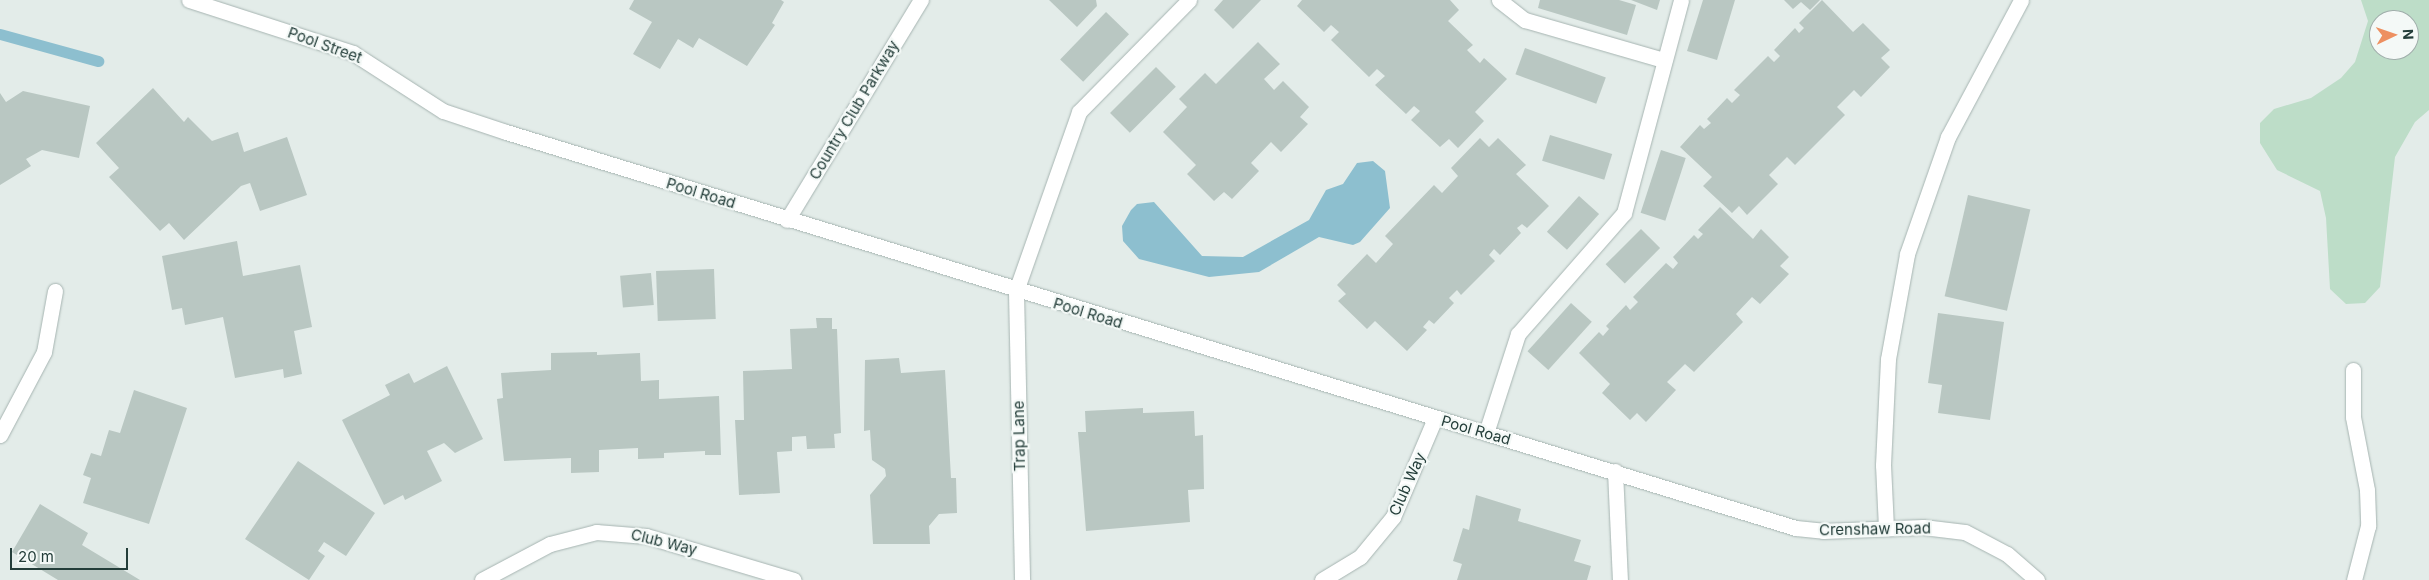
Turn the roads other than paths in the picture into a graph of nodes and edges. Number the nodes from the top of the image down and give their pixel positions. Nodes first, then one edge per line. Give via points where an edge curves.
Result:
1 (189, 0) edge
2 (921, 0) edge
3 (1189, 0) edge
4 (1499, 0) edge
5 (1681, 0) edge
6 (2021, 0) edge
7 (1664, 60) junction
8 (506, 132) joint
9 (788, 220) junction
10 (55, 291) dead end
11 (1016, 291) junction
12 (2353, 370) dead end
13 (1434, 418) junction
14 (1486, 433) junction
15 (0, 435) edge
16 (1615, 471) junction
17 (1672, 489) joint
18 (1886, 528) junction
19 (482, 580) edge
20 (794, 580) edge
21 (1022, 580) edge
22 (1322, 580) edge
23 (1620, 580) edge
24 (2037, 580) edge
25 (2354, 580) edge

1 - 8 street, Pool Street via 353,53 443,111
2 - 9 street, Country Club Parkway
3 - 11 street via 1079,112
4 - 7 street via 1525,20
5 - 7 street
6 - 18 street via 1948,137 1907,254 1888,359 1883,465
7 - 14 street via 1624,212 1518,334
8 - 9 street, Pool Road
9 - 11 street, Pool Road
10 - 15 street via 44,352
11 - 13 street, Pool Road
11 - 21 street, Trap Lane
12 - 25 street via 2353,417 2367,490 2368,526
13 - 14 street, Pool Road
13 - 22 street, Club Way via 1393,517 1360,557
14 - 16 street, Pool Road
16 - 17 street, Pool Road
16 - 23 street
17 - 18 street, Crenshaw Road via 1796,528 1823,531
18 - 24 street, Crenshaw Road via 1943,528 1965,532 2007,554
19 - 20 street, Club Way via 550,544 596,532 646,536

